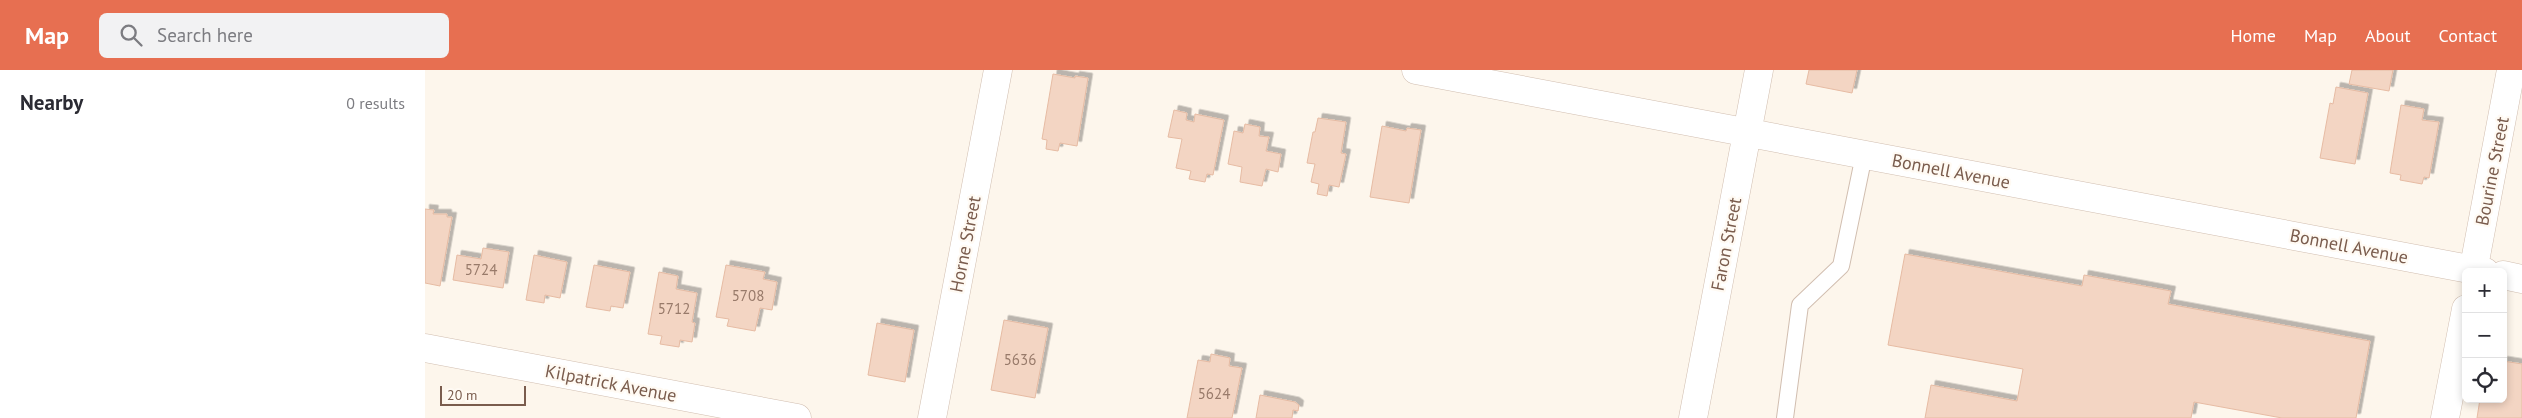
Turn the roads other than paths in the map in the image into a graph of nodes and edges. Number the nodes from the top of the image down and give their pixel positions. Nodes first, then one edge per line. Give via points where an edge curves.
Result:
1 (997, 70) edge
2 (1416, 70) edge
3 (1759, 70) edge
4 (2511, 70) edge
5 (1449, 73) edge
6 (1747, 133) junction
7 (1864, 155) junction
8 (2462, 268) edge
9 (2478, 268) edge
10 (2507, 276) edge
11 (2522, 279) edge
12 (2465, 313) edge
13 (425, 348) edge
14 (797, 418) edge
15 (932, 418) edge
16 (1693, 418) edge
17 (1785, 418) edge
18 (2445, 418) edge

1 - 15 street, Horne Street
2 - 5 street, Bonnell Avenue
3 - 6 street, Faron Street
4 - 9 street, Bourine Street
5 - 6 street, Bonnell Avenue
6 - 7 street, Bonnell Avenue
6 - 16 street, Faron Street
7 - 8 street, Bonnell Avenue
7 - 17 lane via 1841,266 1800,305
10 - 11 street
12 - 18 street
13 - 14 street, Kilpatrick Avenue

